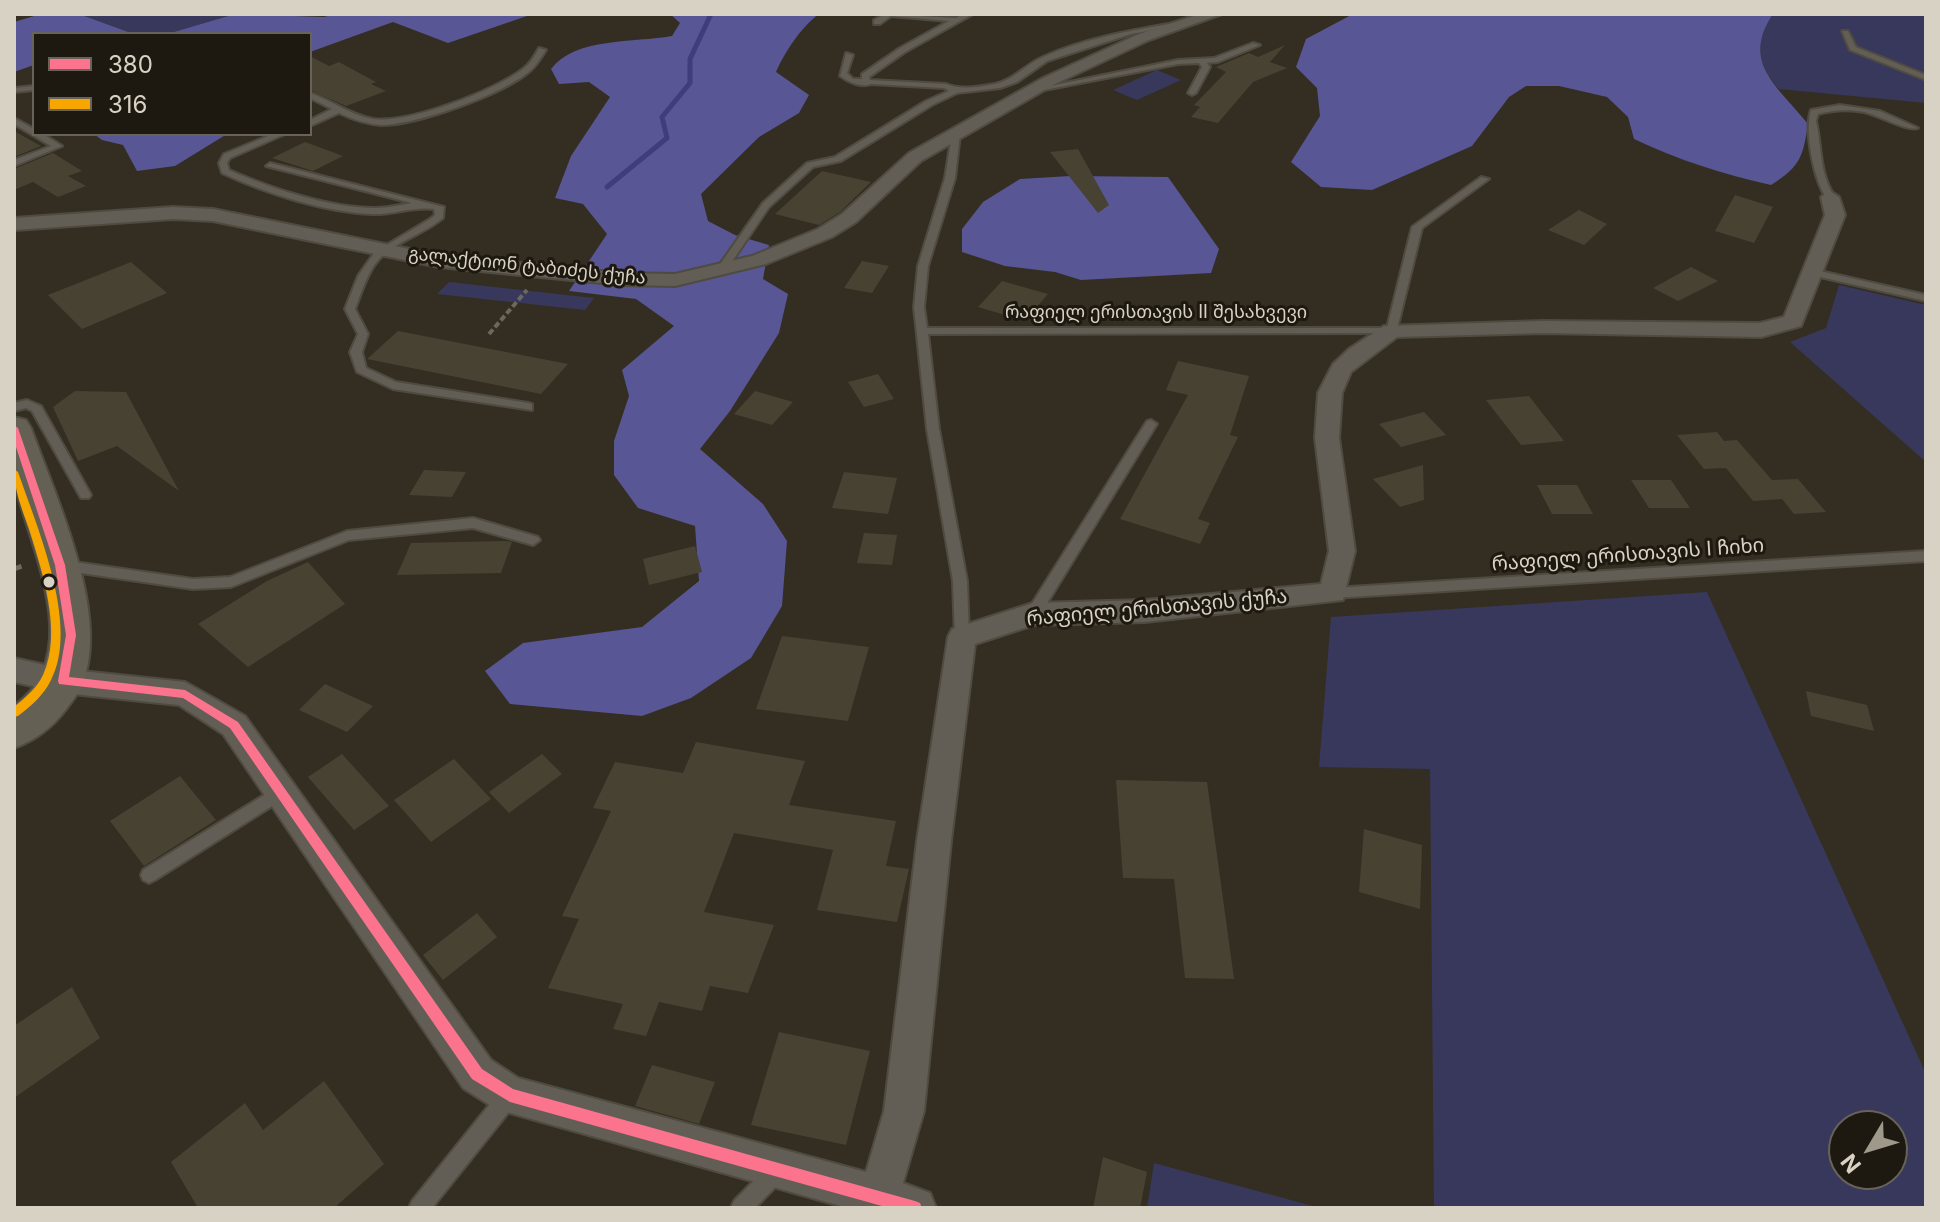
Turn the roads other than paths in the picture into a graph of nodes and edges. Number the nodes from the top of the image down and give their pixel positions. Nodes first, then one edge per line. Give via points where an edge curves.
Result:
1 (969, 14) edge
2 (1215, 14) edge
3 (958, 20) junction
4 (877, 22) dead end
5 (1194, 23) junction
6 (1845, 33) dead end
7 (1256, 45) dead end
8 (542, 50) dead end
9 (849, 55) dead end
10 (1201, 61) junction
11 (1926, 78) edge
12 (867, 84) junction
13 (1033, 90) junction
14 (955, 91) junction
15 (1192, 93) dead end
16 (312, 96) edge
17 (338, 110) junction
18 (14, 121) edge
19 (312, 122) edge
20 (1914, 128) dead end
21 (32, 131) edge
22 (956, 134) junction
23 (41, 136) edge
24 (276, 136) edge
25 (14, 163) edge
26 (270, 166) dead end
27 (1484, 179) dead end
28 (1830, 197) joint
29 (424, 203) junction
30 (14, 224) edge
31 (383, 250) junction
32 (721, 270) junction
33 (1811, 272) junction
34 (1926, 298) edge
35 (921, 331) junction
36 (1392, 331) junction
37 (14, 407) edge
38 (528, 407) dead end
39 (1151, 424) dead end
40 (14, 428) edge
41 (85, 495) dead end
42 (533, 540) dead end
43 (1926, 556) edge
44 (60, 565) junction
45 (1333, 593) junction
46 (1033, 614) junction
47 (962, 637) junction
48 (14, 670) edge
49 (63, 681) junction
50 (14, 730) edge
51 (282, 791) junction
52 (149, 875) dead end
53 (510, 1095) junction
54 (779, 1170) junction
55 (879, 1196) junction
56 (419, 1208) edge
57 (741, 1208) edge
58 (915, 1208) edge

1 - 3 lane
2 - 5 street, გალაქტიონ ტაბიძეს ქუჩა
3 - 4 lane via 890,14
3 - 12 lane via 876,67 865,76
5 - 13 street, გალაქტიონ ტაბიძეს ქუჩა via 1144,37
5 - 14 lane via 1130,32 1044,59 997,86
6 - 11 lane via 1853,48
7 - 10 lane
8 - 17 lane via 530,68 500,85 429,112 378,122
9 - 12 lane via 843,74
10 - 13 lane
10 - 15 lane via 1206,67
12 - 14 lane via 946,86
13 - 22 street, გალაქტიონ ტაბიძეს ქუჩა
14 - 32 lane via 838,159 810,165 766,205
16 - 17 lane
17 - 19 lane
18 - 21 lane
20 - 28 lane via 1847,105 1814,112 1821,179
22 - 32 street, გალაქტიონ ტაბიძეს ქუჩა via 915,157 849,218 825,233
22 - 35 lane via 950,178 923,266
23 - 25 lane via 58,146
24 - 29 lane via 227,156 225,171 344,207 373,211
26 - 29 lane
27 - 36 lane via 1417,227
28 - 33 street via 1835,215
29 - 31 lane via 439,207 440,216
30 - 31 street, გალაქტიონ ტაბიძეს ქუჩა via 213,215
31 - 32 street, გალაქტიონ ტაბიძეს ქუჩა via 439,261 675,280
31 - 38 lane via 364,271 350,309 363,334 356,352 361,370 393,385
33 - 34 lane
33 - 36 street via 1793,321 1761,330
35 - 36 lane, რაფიელ ერისთავის II შესახვევი
35 - 47 lane via 960,581
36 - 45 street via 1341,369 1330,393 1327,438 1342,551
37 - 41 lane via 27,404 37,409
39 - 46 lane
40 - 44 main road
42 - 44 lane via 473,523 347,536 218,583
43 - 45 lane, რაფიელ ერისთავის I ჩიხი
44 - 49 main road via 71,635
45 - 46 street, რაფიელ ერისთავის ქუჩა via 1145,611
46 - 47 street, რაფიელ ერისთავის ქუჩა
47 - 55 street via 904,1111
48 - 49 street
49 - 50 main road via 40,711
49 - 51 street via 185,694 234,725
51 - 52 lane
51 - 53 street via 477,1074
53 - 54 street
53 - 56 lane
54 - 55 street
54 - 57 lane
55 - 58 street

